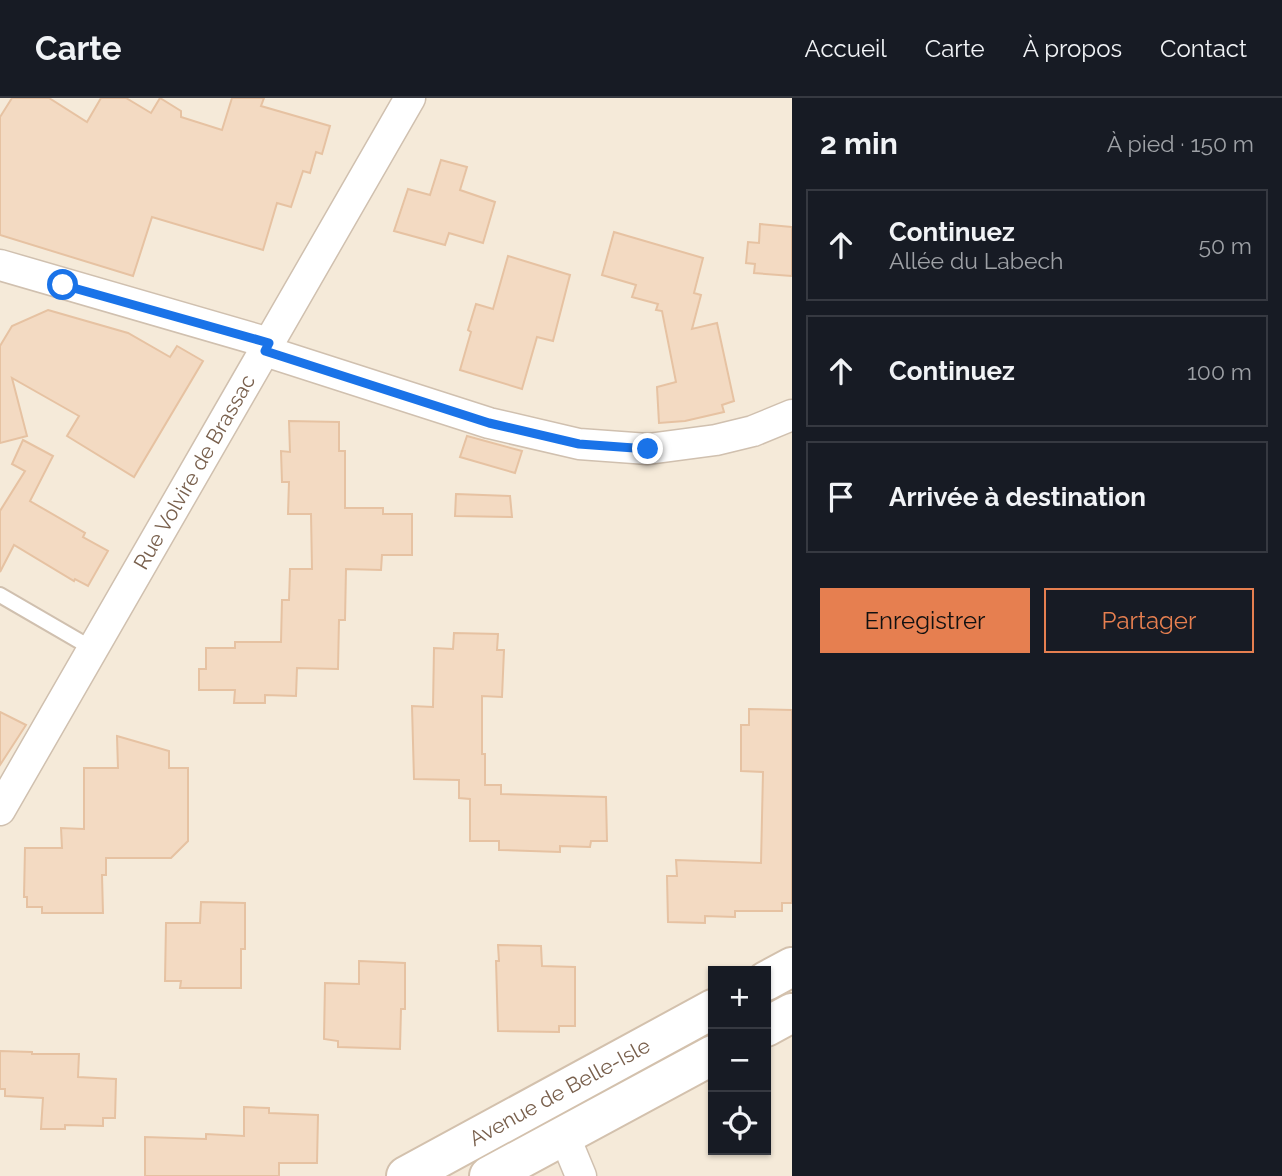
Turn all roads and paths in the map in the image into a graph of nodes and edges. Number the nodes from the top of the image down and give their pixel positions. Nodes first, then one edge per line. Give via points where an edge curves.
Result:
1 (410, 98) edge
2 (0, 265) edge
3 (267, 347) junction
4 (792, 415) edge
5 (0, 594) edge
6 (93, 649) junction
7 (0, 810) edge
8 (792, 967) edge
9 (771, 978) edge
10 (708, 1012) edge
11 (792, 1013) edge
12 (771, 1024) edge
13 (708, 1058) edge
14 (564, 1135) junction
15 (406, 1176) edge
16 (489, 1176) edge
17 (581, 1176) edge

1 - 3 street, Rue Volvire de Brassac
2 - 3 street
3 - 4 street via 489,423 579,444 648,449 716,440
3 - 6 street, Rue Volvire de Brassac
5 - 6 lane
6 - 7 street, Rue Volvire de Brassac
8 - 9 street
10 - 15 street, Avenue de Belle-Isle
11 - 12 street
13 - 14 street, Avenue de Belle-Isle
14 - 16 street, Avenue de Belle-Isle
14 - 17 street

